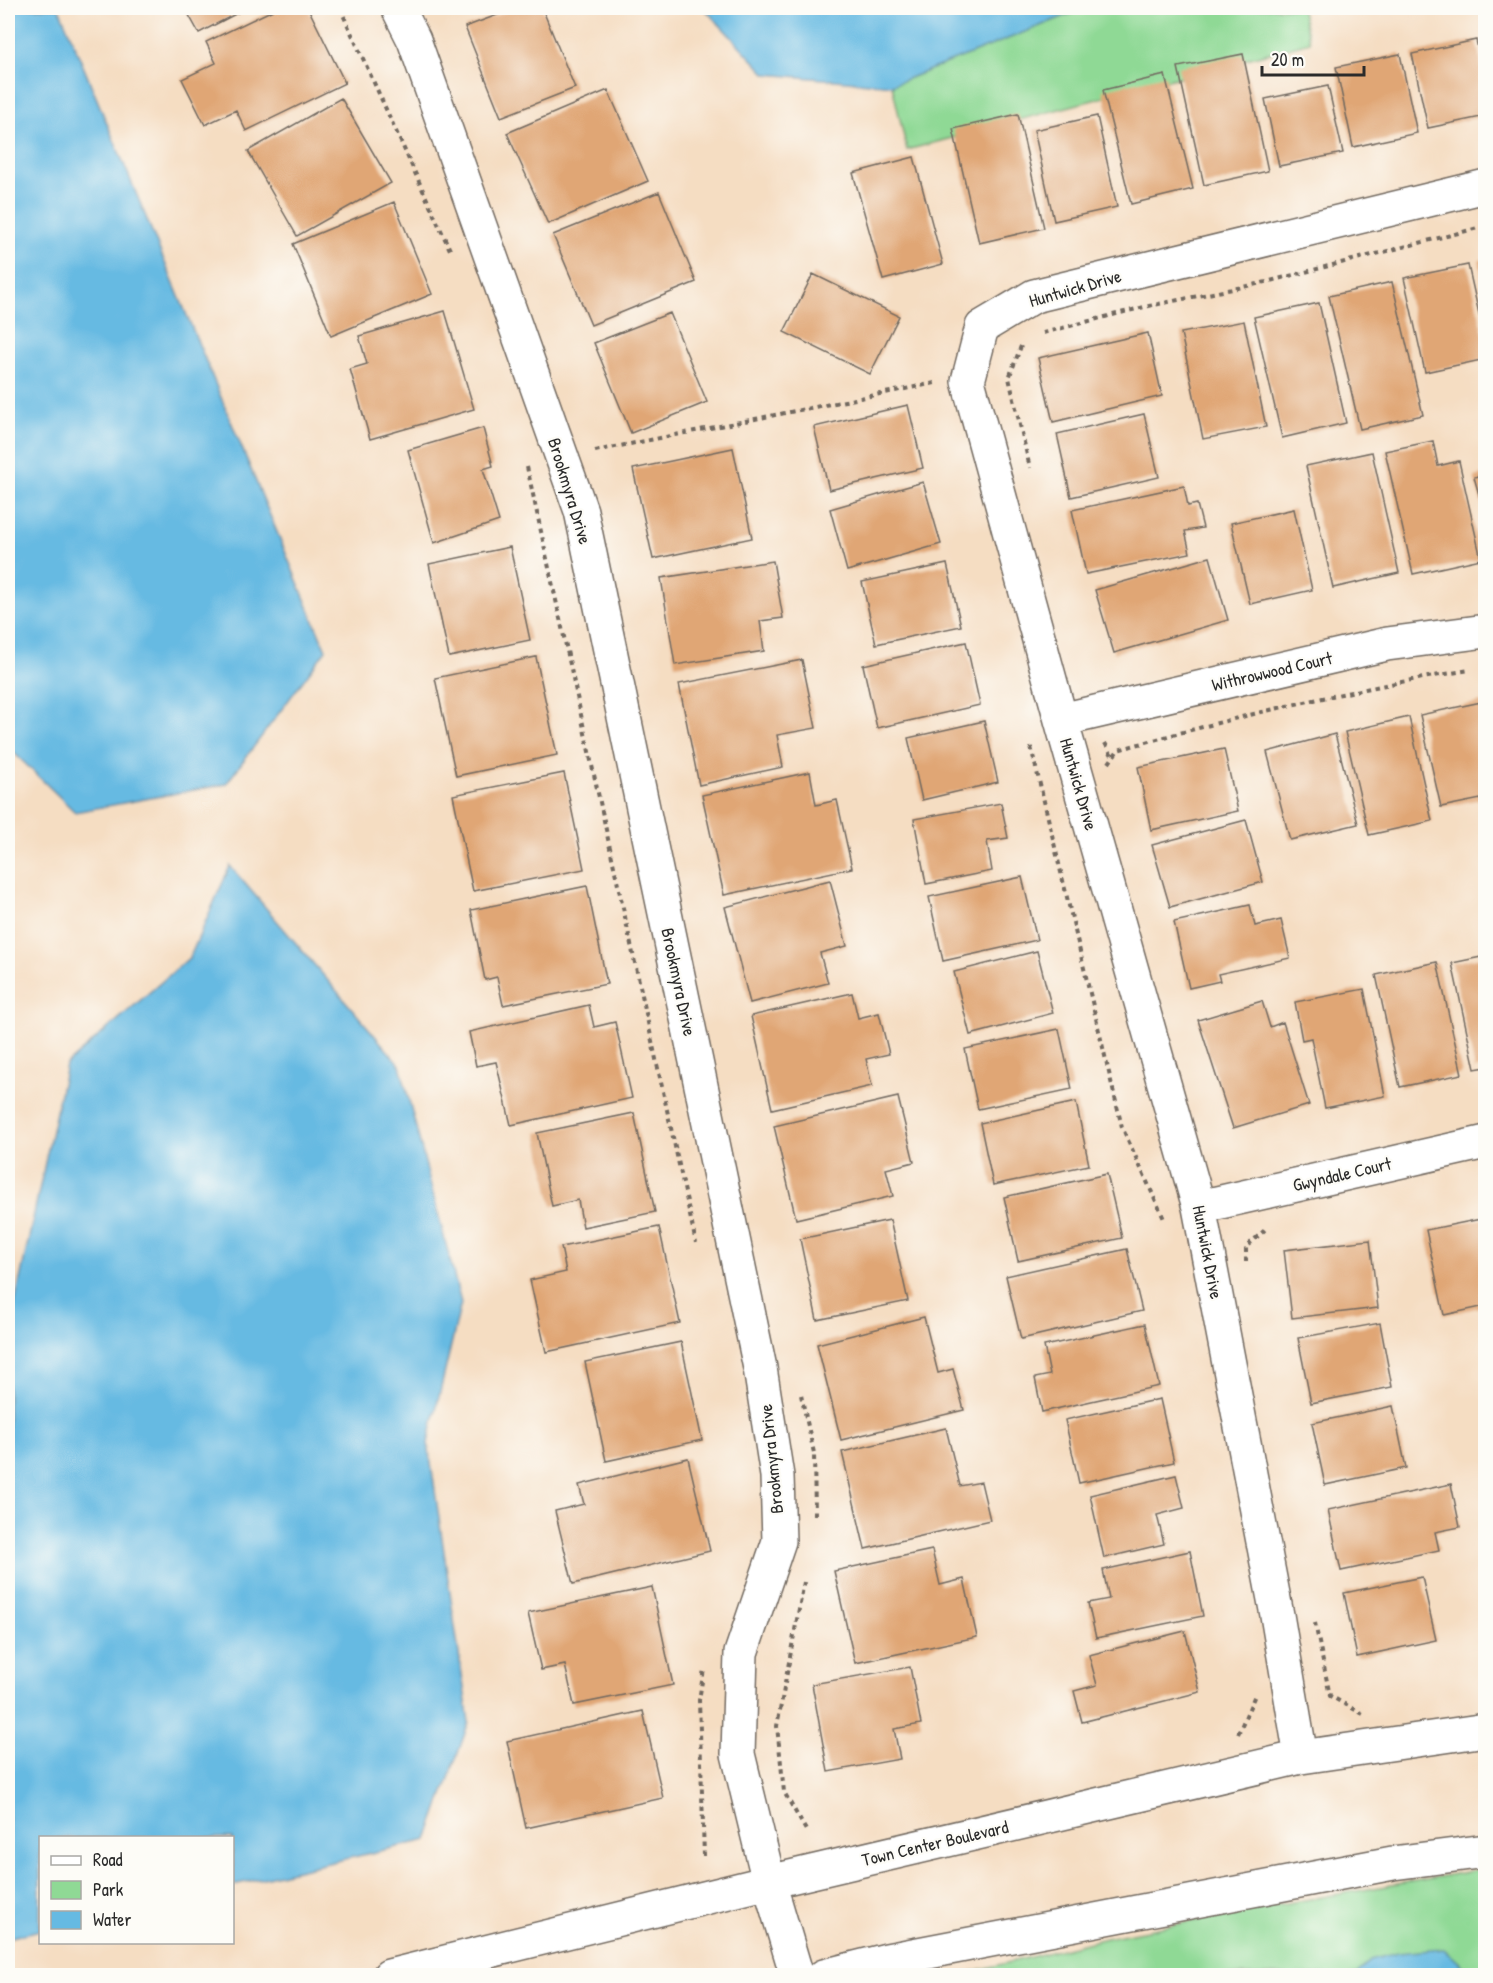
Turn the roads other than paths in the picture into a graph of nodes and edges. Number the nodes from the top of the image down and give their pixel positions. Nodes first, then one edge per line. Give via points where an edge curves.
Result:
1 (398, 8) edge
2 (1485, 186) edge
3 (1485, 631) edge
4 (1060, 720) junction
5 (1485, 1142) edge
6 (1200, 1207) junction
7 (1485, 1730) edge
8 (1301, 1757) junction
9 (1485, 1851) edge
10 (769, 1881) junction
11 (389, 1976) edge
12 (797, 1976) edge
13 (824, 1976) edge

1 - 10 street, Brookmyra Drive via 414,40 583,523 760,1368 777,1476 779,1541 741,1653 738,1754
2 - 4 street, Huntwick Drive via 1034,296 982,327 968,381
3 - 4 street, Withrowwood Court via 1387,644
4 - 6 street, Huntwick Drive
5 - 6 street, Gwyndale Court
6 - 8 street, Huntwick Drive
7 - 8 street, Town Center Boulevard
8 - 10 street, Town Center Boulevard
9 - 13 street via 1393,1863 887,1960
10 - 11 street, Town Center Boulevard
10 - 12 street, Brookmyra Drive

